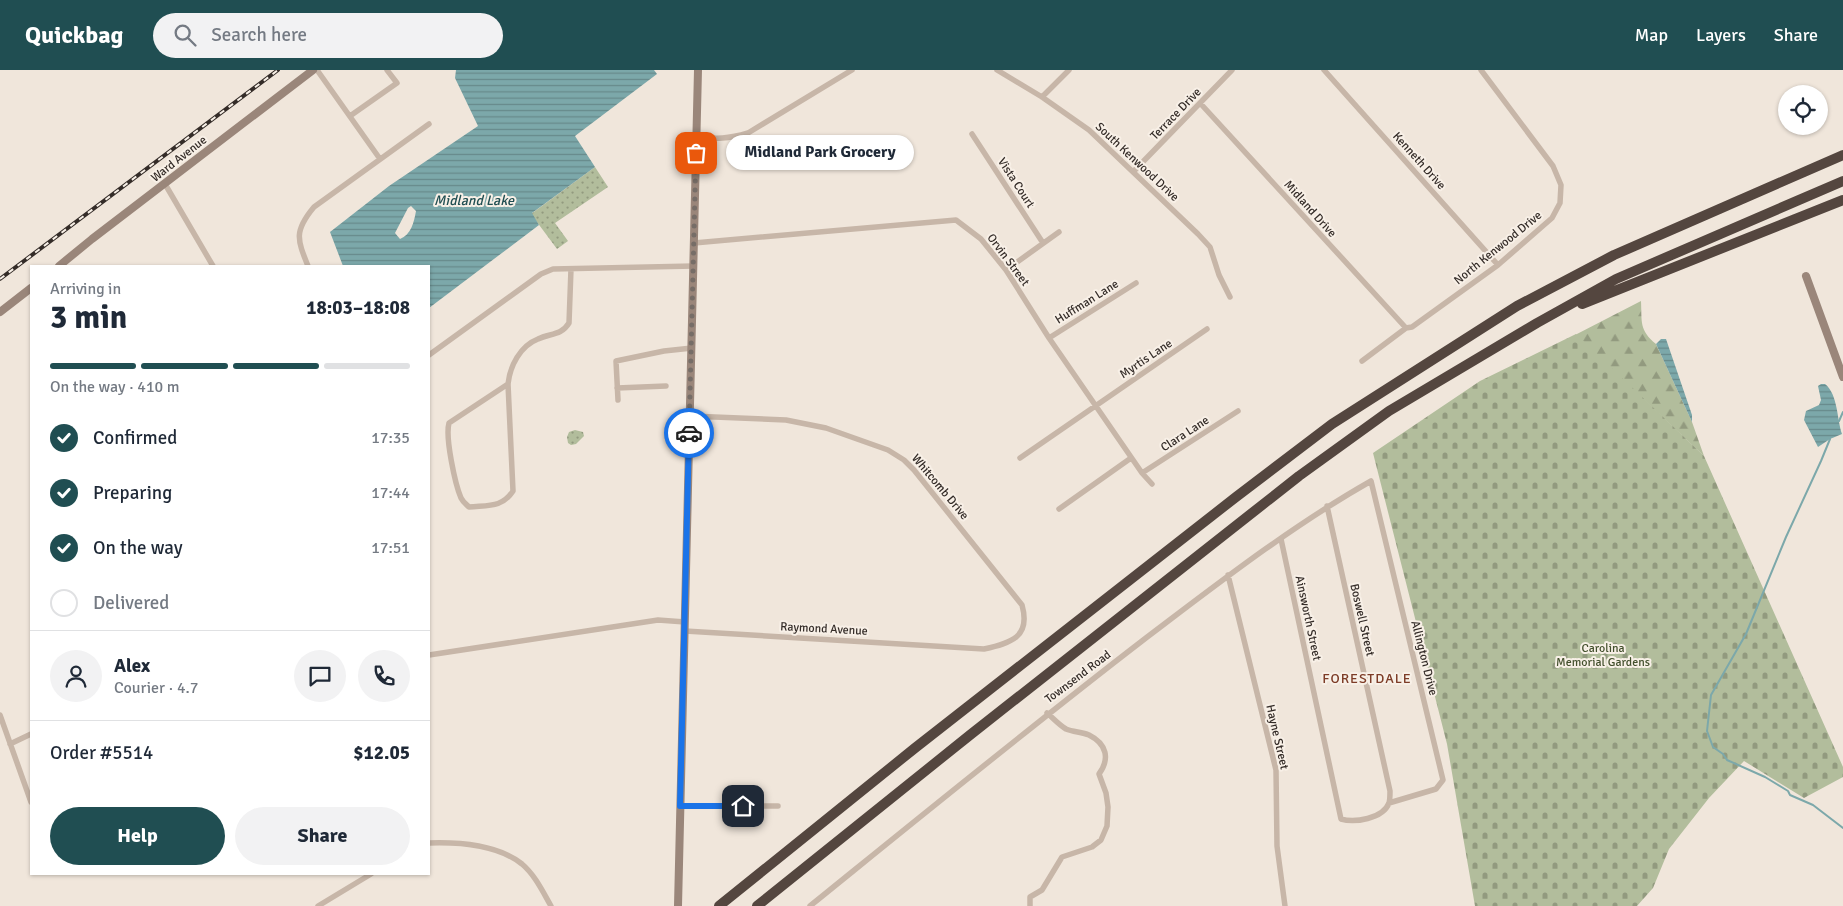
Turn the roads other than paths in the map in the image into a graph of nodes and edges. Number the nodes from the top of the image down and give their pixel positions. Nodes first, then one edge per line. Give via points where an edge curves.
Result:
1 (313, 70) edge
2 (317, 70) edge
3 (387, 70) edge
4 (698, 70) edge
5 (852, 70) edge
6 (997, 70) edge
7 (1069, 70) edge
8 (1232, 70) edge
9 (1324, 70) edge
10 (1481, 70) edge
11 (1042, 97) junction
12 (1200, 103) junction
13 (350, 116) junction
14 (429, 124) dead end
15 (972, 134) dead end
16 (696, 137) junction
17 (1843, 150) edge
18 (1843, 155) edge
19 (380, 159) junction
20 (1133, 172) junction
21 (1786, 178) junction
22 (1843, 181) edge
23 (165, 184) junction
24 (1843, 200) edge
25 (1058, 232) dead end
26 (694, 243) junction
27 (1043, 243) junction
28 (60, 265) edge
29 (213, 265) edge
30 (308, 265) edge
31 (1498, 265) junction
32 (694, 266) junction
33 (572, 269) junction
34 (1006, 270) junction
35 (1806, 276) dead end
36 (1136, 283) dead end
37 (30, 289) edge
38 (1230, 297) dead end
39 (0, 312) edge
40 (1537, 323) junction
41 (1406, 328) junction
42 (1207, 329) dead end
43 (1049, 338) junction
44 (692, 348) junction
45 (430, 353) edge
46 (1362, 361) dead end
47 (1843, 377) edge
48 (508, 384) junction
49 (666, 386) dead end
50 (617, 388) junction
51 (618, 400) dead end
52 (1096, 406) junction
53 (1238, 411) dead end
54 (690, 416) junction
55 (1020, 458) dead end
56 (1131, 458) junction
57 (1142, 473) junction
58 (1371, 481) joint
59 (1152, 484) dead end
60 (1327, 506) junction
61 (1059, 509) dead end
62 (1281, 539) junction
63 (1228, 575) junction
64 (685, 622) junction
65 (685, 631) junction
66 (962, 647) joint
67 (430, 655) edge
68 (1048, 713) junction
69 (0, 715) edge
70 (30, 734) edge
71 (10, 744) junction
72 (30, 799) edge
73 (1388, 803) junction
74 (680, 806) junction
75 (778, 806) dead end
76 (430, 843) edge
77 (369, 875) edge
78 (318, 906) edge
79 (551, 906) edge
80 (678, 906) edge
81 (719, 906) edge
82 (757, 906) edge
83 (810, 906) edge
84 (1030, 906) edge
85 (1285, 906) edge

1 - 23 street, Ward Avenue
2 - 13 street
3 - 13 street via 396,83
4 - 16 street
5 - 16 street via 748,133 721,140
6 - 11 street, South Kenwood Drive
7 - 11 street
8 - 12 street, Terrace Drive
9 - 31 street, Kenneth Drive
10 - 31 street, North Kenwood Drive via 1553,166 1561,184 1560,203 1552,218
11 - 20 street, South Kenwood Drive via 1089,130
12 - 20 street, Terrace Drive
12 - 41 street, Midland Drive
13 - 19 street
14 - 19 street
15 - 27 street, Vista Court
16 - 26 street
17 - 21 highway
18 - 21 highway
19 - 30 street via 314,207 303,220 299,245
20 - 38 street, South Kenwood Drive via 1210,247
21 - 81 highway via 1614,255 1517,306 1332,424 922,742
22 - 40 highway via 1616,279
23 - 28 street, Ward Avenue
23 - 29 street
24 - 40 highway
25 - 27 street
26 - 32 street
26 - 34 street, Orvin Street via 956,220 981,239
27 - 34 street
31 - 41 street, North Kenwood Drive via 1412,327
32 - 33 street
32 - 44 street
33 - 45 street via 553,269 541,274
33 - 48 street via 569,323 564,330 536,339 520,352 510,371
34 - 43 street, Orvin Street
35 - 47 street
36 - 43 street, Huffman Lane
37 - 39 street
40 - 82 highway via 1389,411 1299,476
41 - 46 street, North Kenwood Drive
42 - 52 street, Myrtis Lane
43 - 52 street, Orvin Street
44 - 50 street via 616,361
44 - 54 street
48 - 48 street via 513,491 508,500 498,504 469,507 462,500 447,430 449,424
49 - 50 street
50 - 51 street
52 - 55 street, Myrtis Lane
52 - 56 street, Orvin Street
53 - 57 street, Clara Lane
54 - 64 street
54 - 66 street, Whitcomb Drive via 786,420 826,428 888,450 904,460 1022,605 1026,618 1023,629 1015,637 1005,644 984,649
56 - 57 street, Orvin Street
56 - 61 street
57 - 59 street, Orvin Street
58 - 60 street, Townsend Road
58 - 73 street, Allington Drive via 1443,780 1436,789
60 - 62 street, Townsend Road
60 - 73 street, Boswell Street via 1390,791
62 - 63 street, Townsend Road
62 - 73 street, Ainsworth Street via 1341,819 1352,822 1371,818
63 - 68 street, Townsend Road
63 - 85 street, Hayne Street via 1276,770 1277,846
64 - 65 street
64 - 67 street via 658,620
65 - 66 street, Raymond Avenue
65 - 74 street
68 - 83 street, Townsend Road
68 - 84 street via 1065,728 1090,735 1101,744 1107,758 1099,774 1106,793 1107,826 1101,840 1092,847 1062,856 1042,890 1030,897
69 - 71 street
70 - 71 street
71 - 72 street
74 - 75 street
74 - 80 street
76 - 79 street via 466,844 509,855 524,865
77 - 78 street

